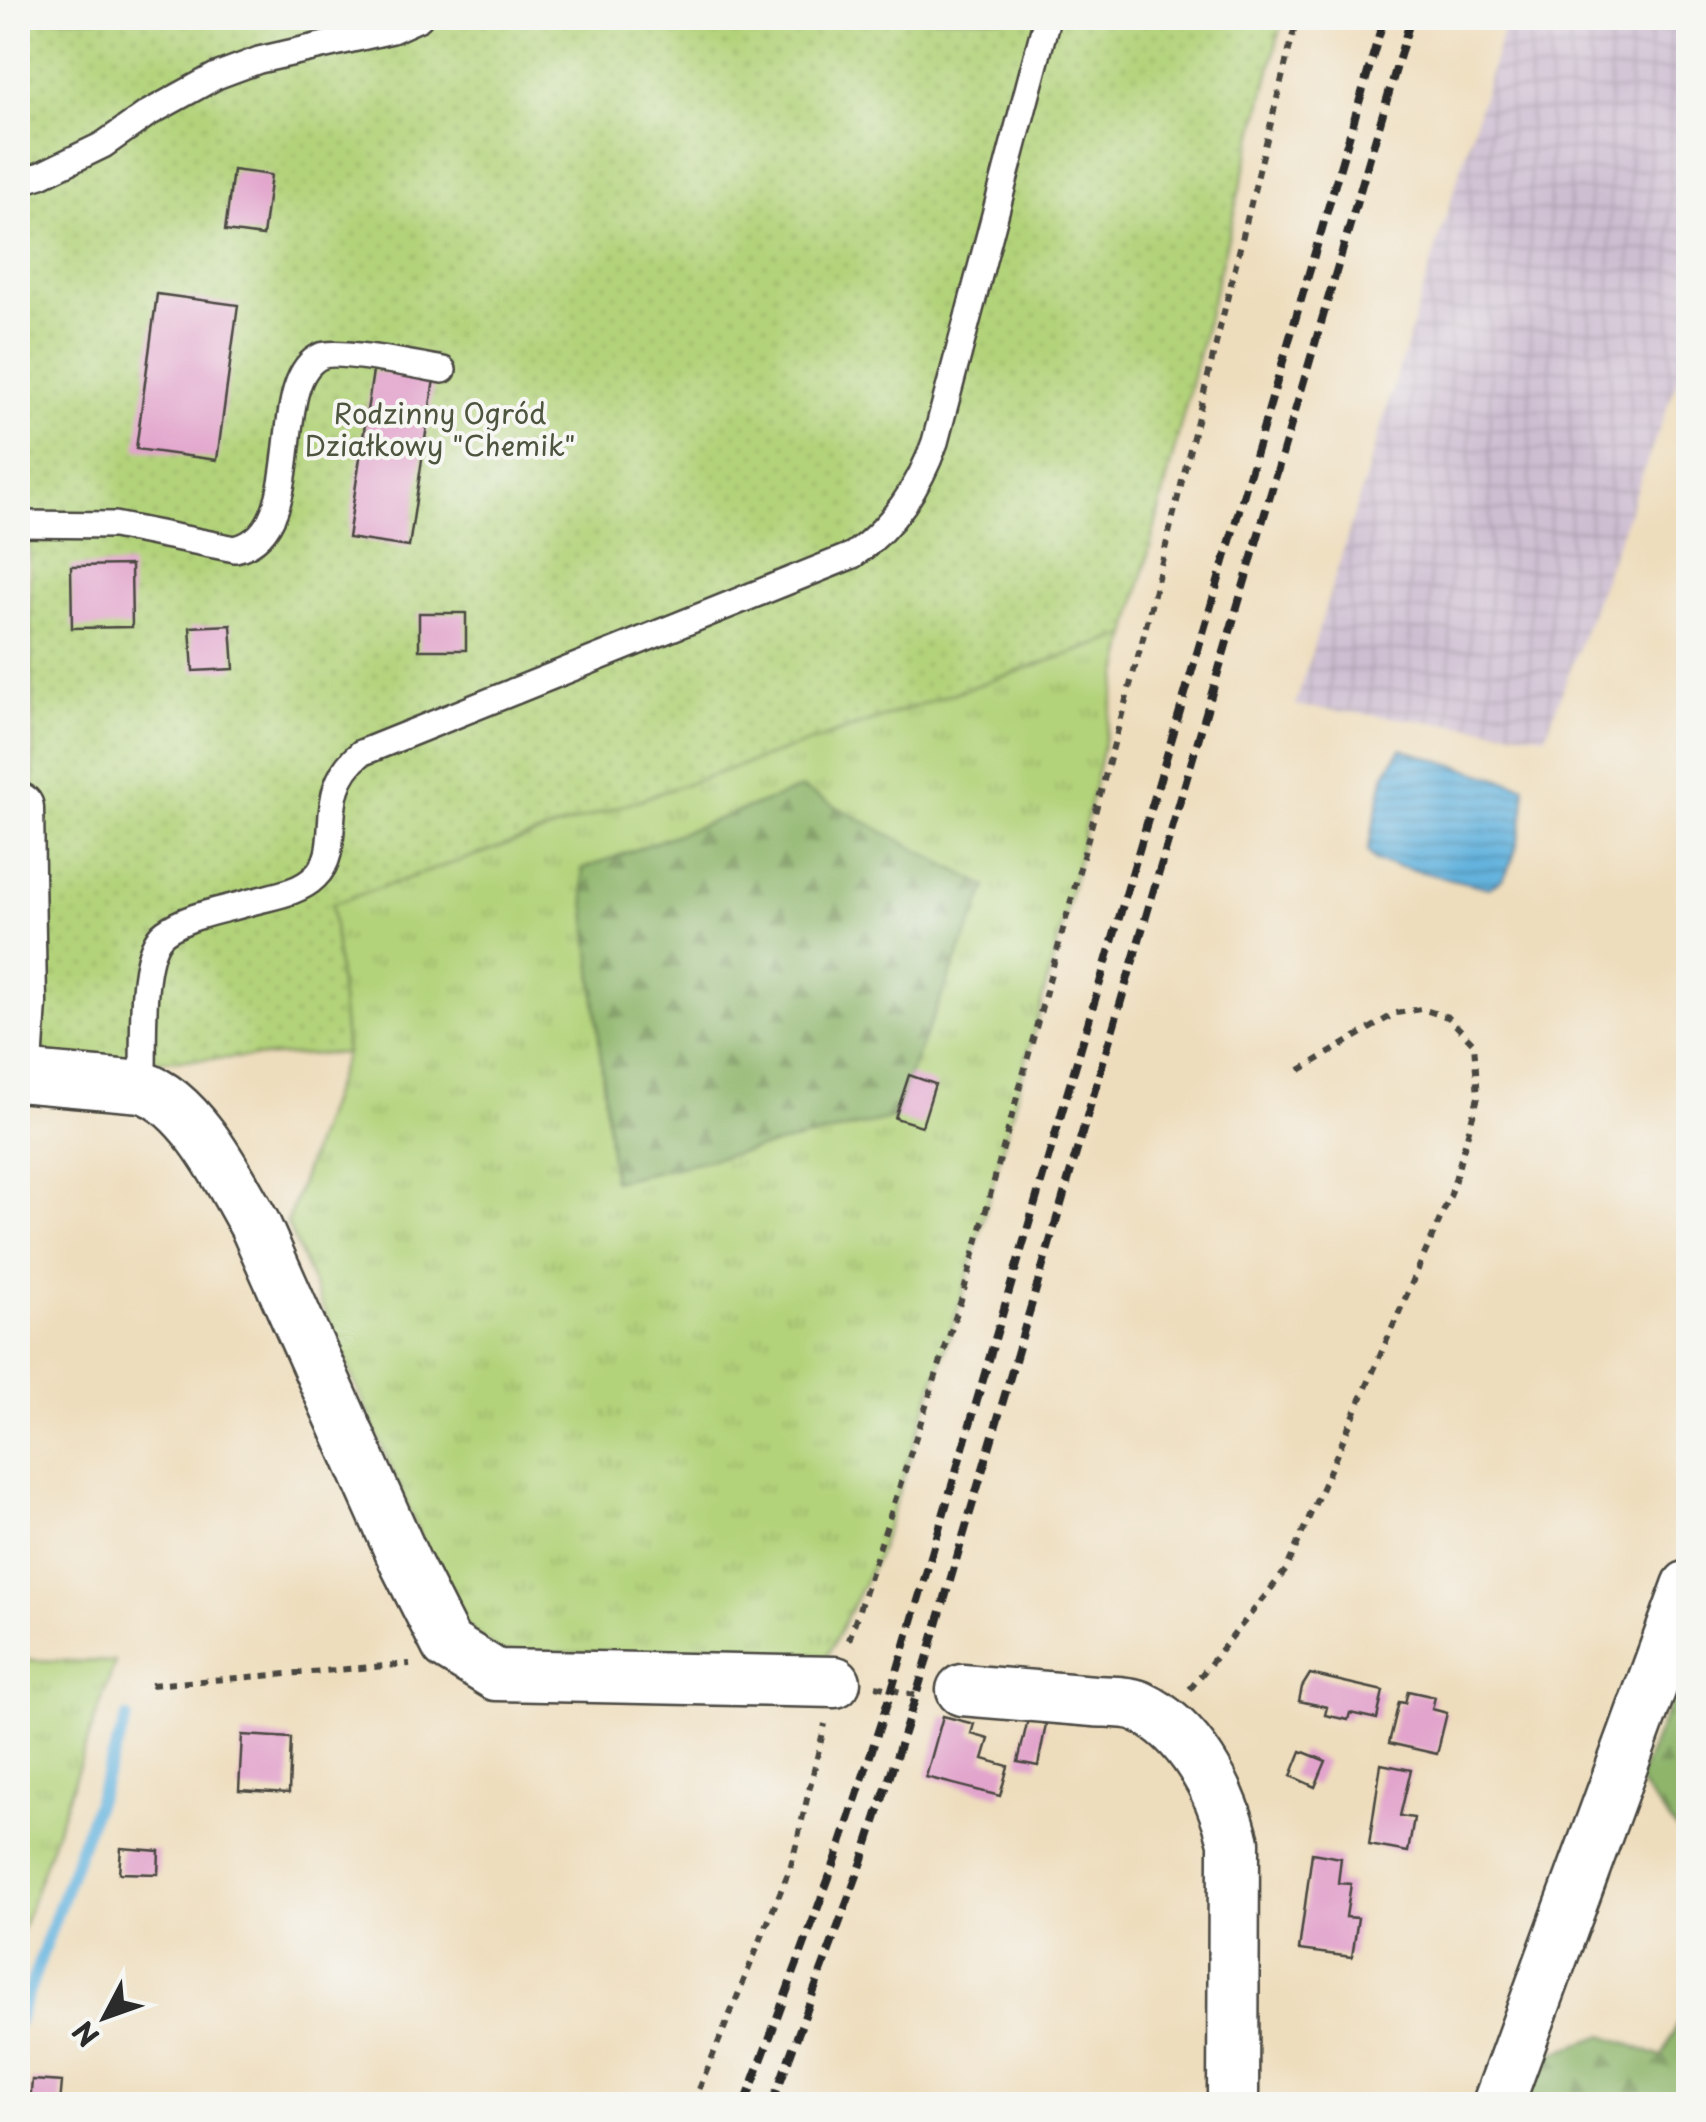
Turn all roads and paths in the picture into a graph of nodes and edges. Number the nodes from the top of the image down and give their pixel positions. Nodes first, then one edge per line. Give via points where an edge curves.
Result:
1 (419, 18) edge
2 (1047, 18) edge
3 (1297, 18) edge
4 (18, 182) edge
5 (443, 370) dead end
6 (18, 524) edge
7 (18, 808) edge
8 (18, 1050) edge
9 (1297, 1072) dead end
10 (18, 1076) edge
11 (142, 1087) junction
12 (1688, 1586) edge
13 (471, 1659) junction
14 (835, 1682) junction
15 (151, 1685) dead end
16 (962, 1690) joint
17 (1164, 1721) junction
18 (693, 2104) edge
19 (1233, 2104) edge
20 (1498, 2104) edge

1 - 4 lane via 216,76 103,145
2 - 11 lane via 935,442 890,523 853,554 361,753 336,785 327,853 315,877 294,890 175,926 154,942
3 - 14 path via 1143,638 963,1294
5 - 6 lane via 332,353 310,363 298,383 274,510 246,546 114,524
7 - 8 street
9 - 17 path via 1396,1013 1420,1009 1448,1017 1474,1044 1478,1097 1451,1194 1286,1570
10 - 11 street
11 - 13 street via 168,1099 226,1174 446,1645
12 - 20 street
13 - 14 street via 496,1675
13 - 15 path
14 - 16 path via 939,1698
14 - 18 path via 792,1866
16 - 17 street via 1136,1704
17 - 19 street via 1209,1779 1234,1842

